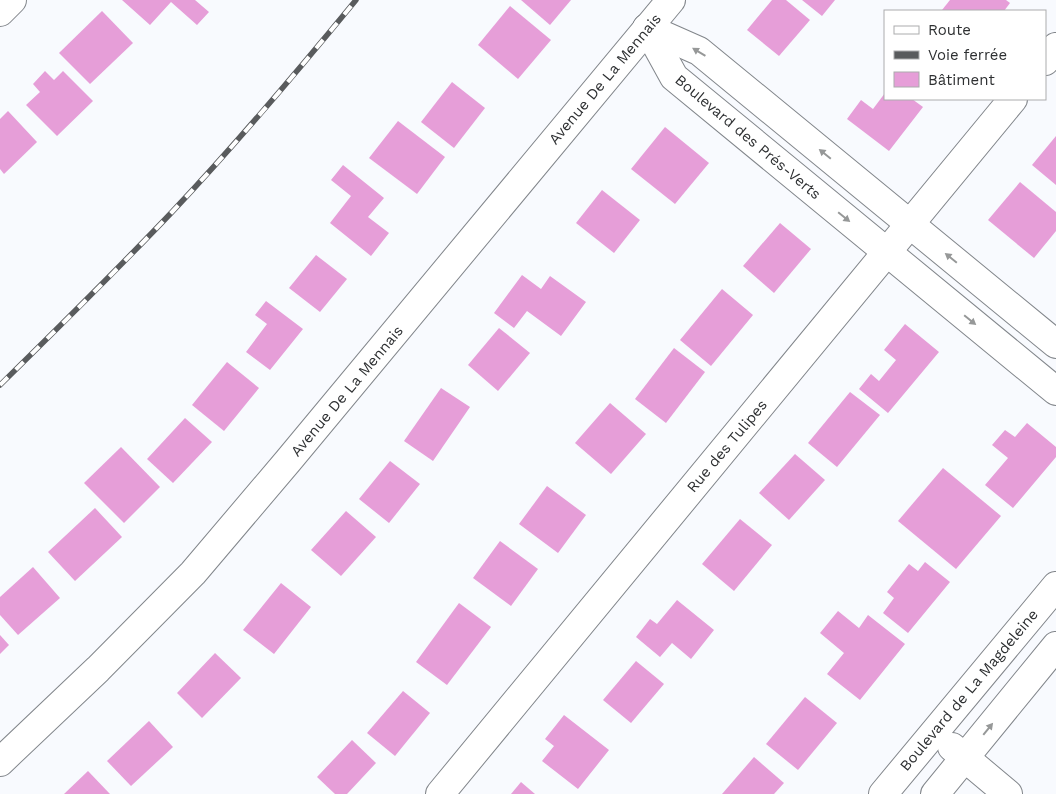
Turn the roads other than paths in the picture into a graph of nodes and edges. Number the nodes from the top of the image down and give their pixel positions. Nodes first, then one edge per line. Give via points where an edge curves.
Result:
1 (12, 0) edge
2 (671, 0) edge
3 (0, 12) edge
4 (647, 28) junction
5 (1056, 47) edge
6 (1046, 60) edge
7 (1012, 100) edge
8 (910, 224) junction
9 (887, 252) junction
10 (1056, 344) edge
11 (1056, 391) edge
12 (1056, 586) edge
13 (1056, 646) edge
14 (934, 732) junction
15 (964, 758) junction
16 (0, 762) edge
17 (440, 794) edge
18 (883, 794) edge
19 (935, 794) edge
20 (1008, 794) edge

1 - 3 street
2 - 4 street, Avenue De La Mennais
8 -> 4 street via 700,51
4 -> 9 street, Boulevard des Prés-Verts via 674,77
4 - 16 street, Avenue De La Mennais via 192,573 146,622
5 - 6 street
7 - 8 street, Rue des Tulipes
8 - 9 street, Rue des Tulipes
10 -> 8 street
9 -> 11 street, Boulevard des Prés-Verts
9 - 17 street, Rue des Tulipes
12 - 14 street, Boulevard de La Magdeleine
15 -> 13 street
14 - 15 street
14 - 18 street, Boulevard de La Magdeleine
15 - 19 street
15 - 20 street

